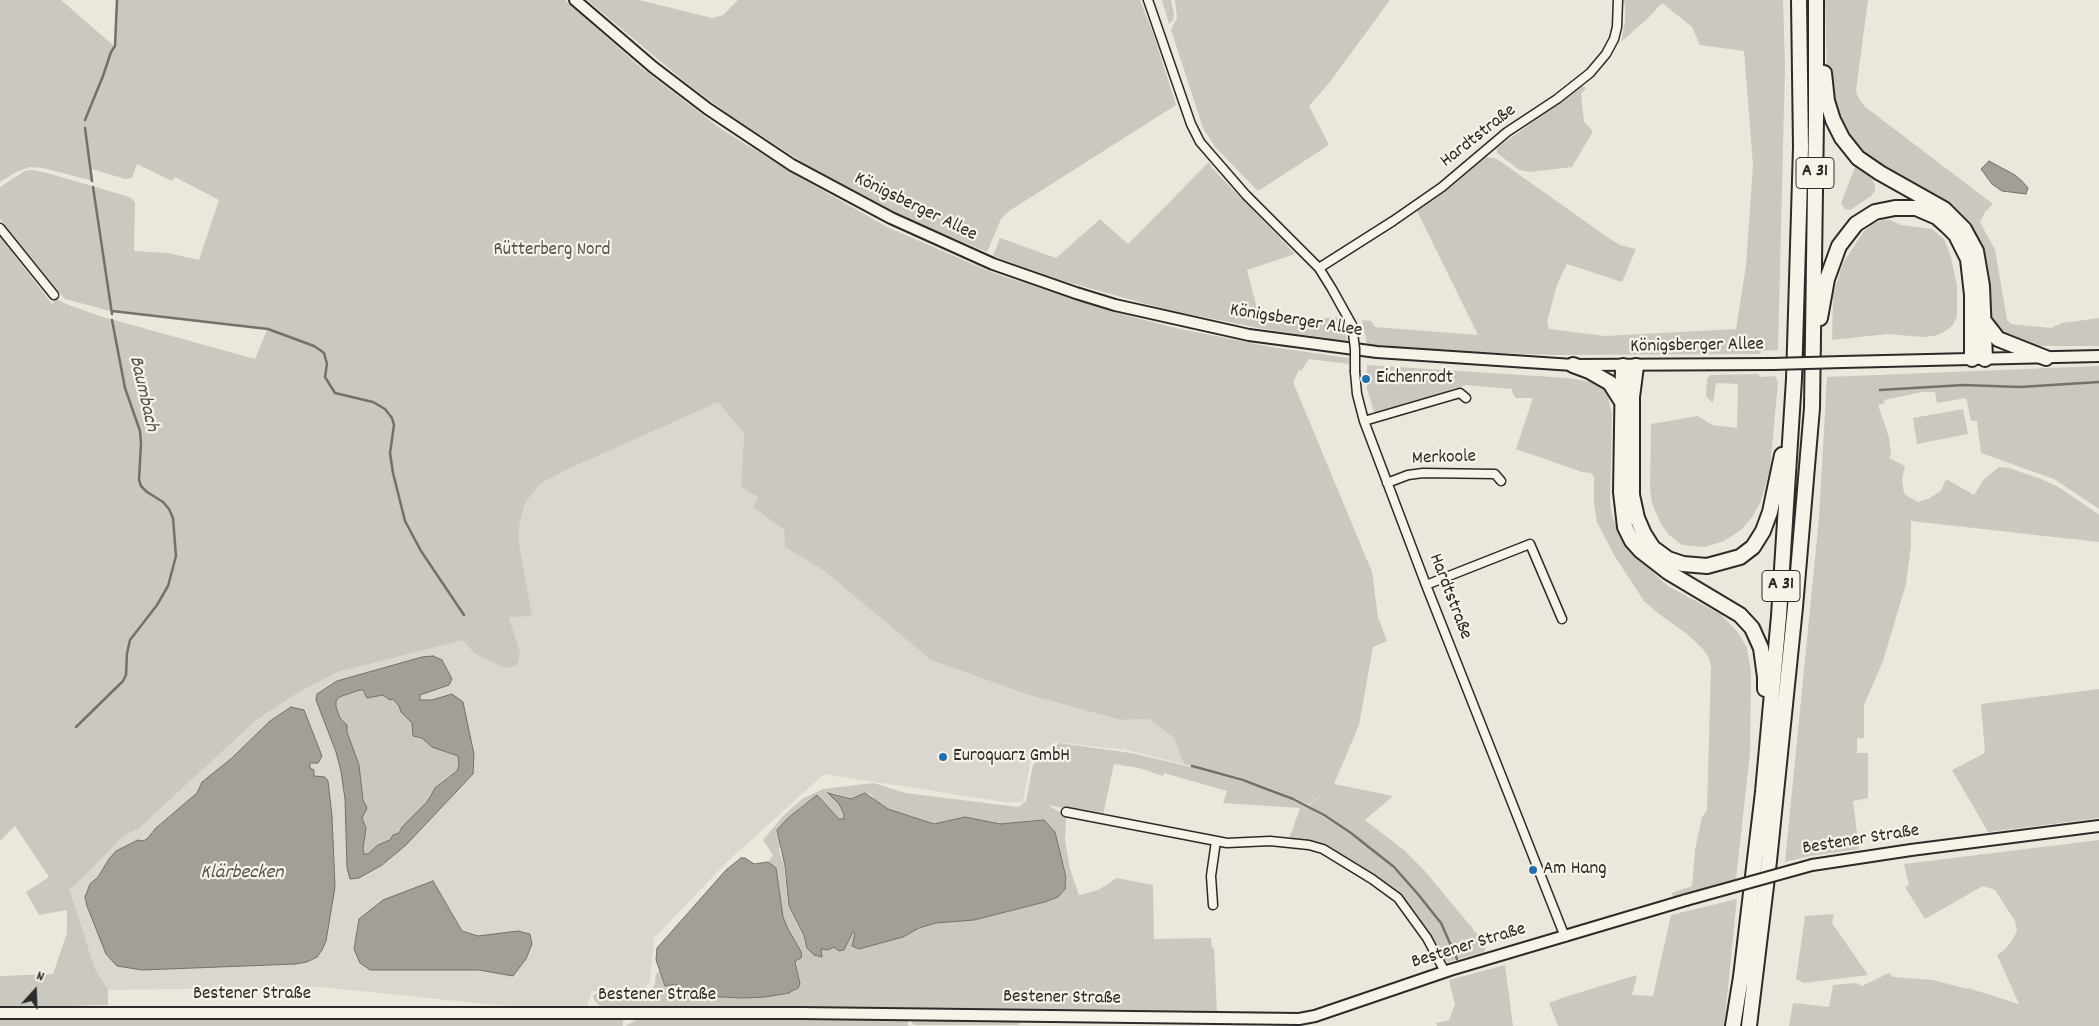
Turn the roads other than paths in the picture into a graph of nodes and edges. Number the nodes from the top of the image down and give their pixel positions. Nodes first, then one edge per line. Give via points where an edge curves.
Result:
1 (576, 0) edge
2 (1148, 0) edge
3 (1618, 0) edge
4 (1799, 0) edge
5 (1816, 0) edge
6 (1821, 0) edge
7 (0, 228) edge
8 (1318, 268) junction
9 (54, 295) dead end
10 (1984, 321) junction
11 (2099, 356) edge
12 (2046, 358) junction
13 (1979, 359) junction
14 (1573, 365) junction
15 (1629, 366) junction
16 (1794, 379) junction
17 (1466, 398) dead end
18 (1622, 402) junction
19 (1812, 408) junction
20 (1364, 421) junction
21 (1501, 481) dead end
22 (1387, 483) junction
23 (1426, 585) junction
24 (1562, 618) dead end
25 (1763, 792) junction
26 (1066, 812) dead end
27 (2099, 826) edge
28 (1216, 841) junction
29 (1213, 905) dead end
30 (1565, 936) junction
31 (1448, 971) junction
32 (0, 1013) edge
33 (1733, 1026) edge
34 (1749, 1026) edge

1 - 14 street, Königsberger Allee via 700,103 792,165 891,218 993,264 1115,304 1249,335 1407,355
2 - 8 street, Hardtstraße via 1200,142 1246,195
3 - 8 street, Hardtstraße via 1614,39 1590,73 1557,100 1507,132 1442,187
4 - 16 highway, A 31 via 1802,147
5 - 19 highway, A 31
6 - 10 highway via 1824,82 1833,120 1842,138 1858,158 1944,209 1964,229 1976,251
7 - 9 street
8 - 20 street, Hardtstraße, bridge via 1352,325 1357,394
10 - 12 highway via 1998,339
10 - 13 highway
11 - 12 street, Königsberger Allee
12 - 13 street, Königsberger Allee
13 - 15 street, Königsberger Allee, bridge
13 - 19 highway via 1971,273 1956,235 1937,217 1916,208 1874,212 1856,224 1839,246 1827,279
14 - 15 street, Königsberger Allee
14 - 18 highway via 1610,383
15 - 16 highway via 1632,496 1637,518 1653,548 1668,559 1707,566 1740,557 1752,547 1763,530 1782,457 1786,392
15 - 18 highway
16 - 25 highway, A 31 via 1779,616
17 - 20 street via 1460,393
18 - 25 highway via 1621,492 1625,527 1632,541 1668,572 1740,615 1752,628 1761,648 1766,677 1759,775
19 - 34 highway, A 31 via 1795,608
20 - 22 street, Hardtstraße
21 - 22 street, Merkoole via 1495,474 1423,473
22 - 23 street, Hardtstraße
23 - 24 street via 1530,544
23 - 30 street, Hardtstraße
25 - 33 highway, A 31
26 - 28 street
27 - 30 street, Bestener Straße, bridge via 1812,865
28 - 29 street via 1211,876
28 - 31 street via 1227,844 1270,842 1322,849 1398,898
30 - 31 street, Bestener Straße
31 - 32 street, Bestener Straße via 1315,1016 1300,1018 802,1013

